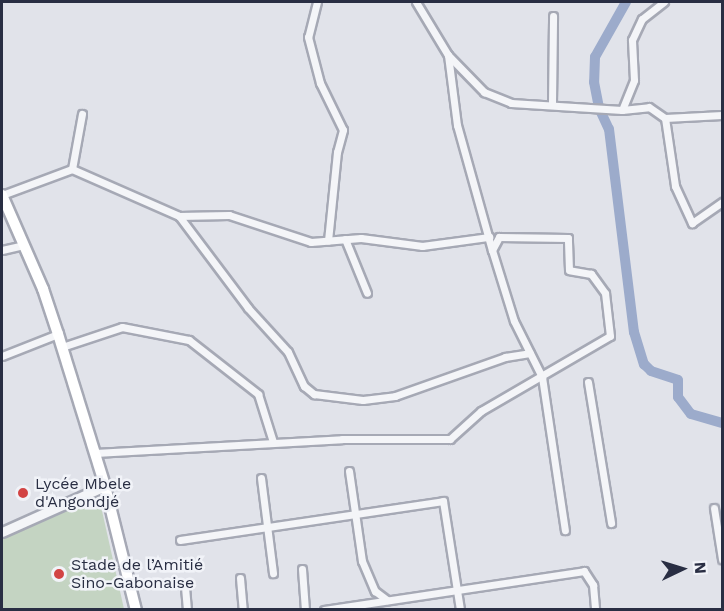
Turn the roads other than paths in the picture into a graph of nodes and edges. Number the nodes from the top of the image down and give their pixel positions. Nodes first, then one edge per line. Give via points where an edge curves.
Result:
1 (317, 2) edge
2 (416, 2) edge
3 (663, 2) edge
4 (553, 16) dead end
5 (448, 55) junction
6 (552, 104) junction
7 (622, 110) junction
8 (81, 114) dead end
9 (723, 115) edge
10 (665, 118) junction
11 (72, 169) junction
12 (2, 195) edge
13 (723, 202) edge
14 (178, 216) junction
15 (489, 237) junction
16 (345, 239) junction
17 (328, 241) junction
18 (24, 245) junction
19 (2, 250) edge
20 (492, 250) junction
21 (367, 293) dead end
22 (58, 334) junction
23 (62, 347) junction
24 (530, 353) junction
25 (2, 356) edge
26 (542, 377) junction
27 (588, 382) dead end
28 (273, 442) junction
29 (95, 453) junction
30 (349, 471) dead end
31 (261, 478) dead end
32 (105, 486) junction
33 (714, 508) dead end
34 (356, 516) junction
35 (611, 523) dead end
36 (269, 526) junction
37 (565, 530) dead end
38 (2, 532) edge
39 (180, 540) dead end
40 (723, 559) edge
41 (302, 569) dead end
42 (273, 573) dead end
43 (240, 578) dead end
44 (185, 587) dead end
45 (457, 591) junction
46 (387, 600) junction
47 (371, 606) edge
48 (136, 609) edge
49 (187, 609) edge
50 (243, 609) edge
51 (305, 609) edge
52 (324, 609) edge
53 (460, 609) edge
54 (595, 609) edge

1 - 17 street via 308,38 320,83 343,130
2 - 5 street
3 - 7 street via 642,19 633,40 634,80
4 - 6 street
5 - 6 street via 489,95 511,103
5 - 15 street via 457,125
6 - 7 street
7 - 10 street via 649,107
8 - 11 street
9 - 10 street
10 - 13 street via 675,186 692,223
11 - 12 street
11 - 14 street
12 - 18 main road
14 - 17 street via 229,215 301,242
14 - 24 street via 248,308 288,352 304,386 314,394 363,400 395,396 505,357
15 - 16 street via 422,246 374,238
15 - 20 street
16 - 17 street
16 - 21 street
18 - 19 street
18 - 22 main road
20 - 24 street via 514,321
20 - 26 street via 499,237 568,238 569,270 591,274 605,293 610,336
22 - 23 main road
22 - 25 street
23 - 28 street via 122,327 189,340 258,393 269,418
23 - 29 main road
24 - 26 street
26 - 28 street via 481,411 450,439
26 - 37 street
27 - 35 street
28 - 29 street
29 - 32 main road
30 - 34 street
31 - 36 street
32 - 38 street
32 - 48 main road
33 - 40 street
34 - 36 street
34 - 45 street via 443,501
34 - 46 street via 362,561 375,591
36 - 39 street
36 - 42 street
41 - 51 street
43 - 50 street
44 - 49 street
45 - 46 street
45 - 53 street
45 - 54 street via 584,571 593,585
46 - 47 street
47 - 52 street

